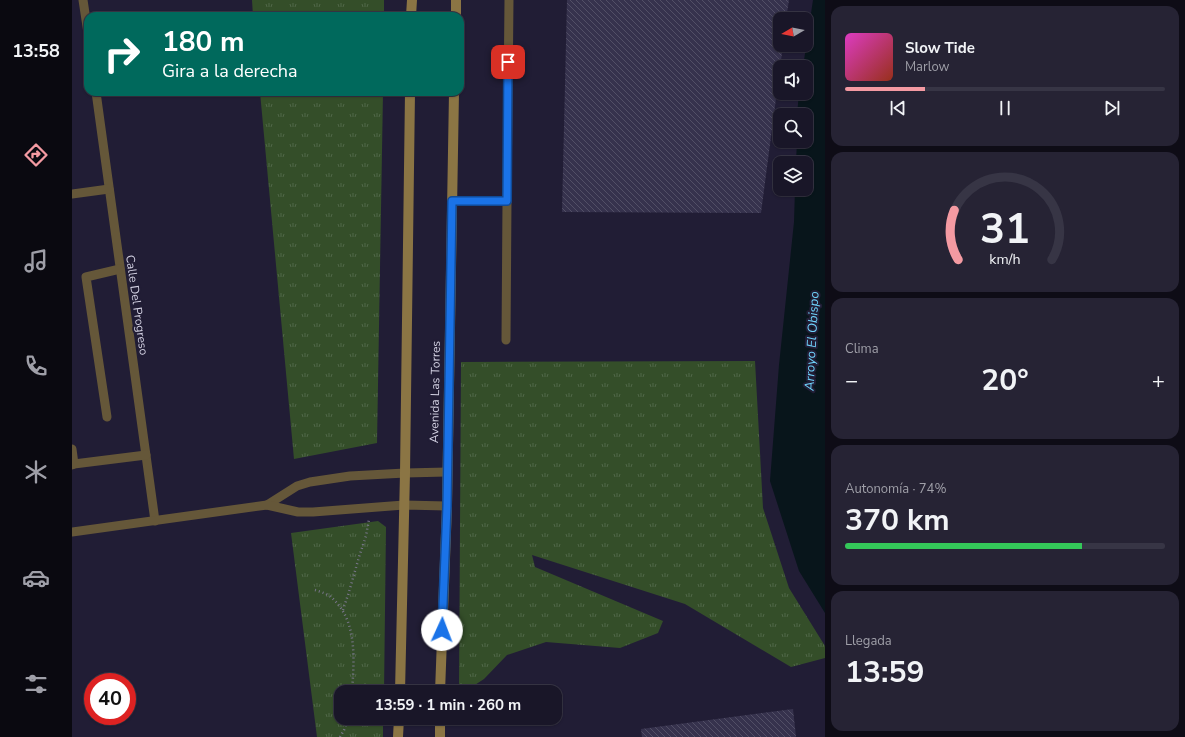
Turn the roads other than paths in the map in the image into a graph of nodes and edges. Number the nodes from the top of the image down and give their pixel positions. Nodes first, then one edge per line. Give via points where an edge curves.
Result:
1 (84, 0) edge
2 (412, 0) edge
3 (456, 0) edge
4 (509, 0) edge
5 (85, 12) edge
6 (412, 12) edge
7 (456, 12) edge
8 (97, 96) edge
9 (410, 96) edge
10 (454, 96) edge
11 (110, 189) junction
12 (72, 194) edge
13 (452, 201) junction
14 (507, 201) junction
15 (120, 269) junction
16 (506, 340) dead end
17 (107, 417) dead end
18 (72, 449) edge
19 (146, 455) junction
20 (73, 464) edge
21 (405, 472) junction
22 (447, 472) junction
23 (267, 505) junction
24 (404, 505) junction
25 (447, 506) junction
26 (155, 521) junction
27 (72, 532) edge
28 (400, 685) edge
29 (440, 685) edge
30 (399, 725) edge
31 (440, 725) edge
32 (398, 737) edge
33 (440, 737) edge

1 - 5 lane
2 - 6 street
3 - 7 street
4 - 14 lane
8 - 11 lane, Calle Del Progreso
9 - 21 street
10 - 13 street, Avenida Las Torres
11 - 12 lane
11 - 15 lane, Calle Del Progreso
13 - 14 lane
13 - 22 street, Avenida Las Torres
14 - 16 lane
15 - 17 lane via 86,277
15 - 19 lane, Calle Del Progreso
18 - 20 lane
19 - 20 lane
19 - 26 lane, Calle Del Progreso
21 - 22 lane
21 - 23 lane via 310,482 297,486
21 - 24 street
22 - 25 street, Avenida Las Torres
23 - 24 lane via 298,512
23 - 26 lane
24 - 25 lane
24 - 28 street
25 - 29 street, Avenida Las Torres
26 - 27 lane
30 - 32 street
31 - 33 street

